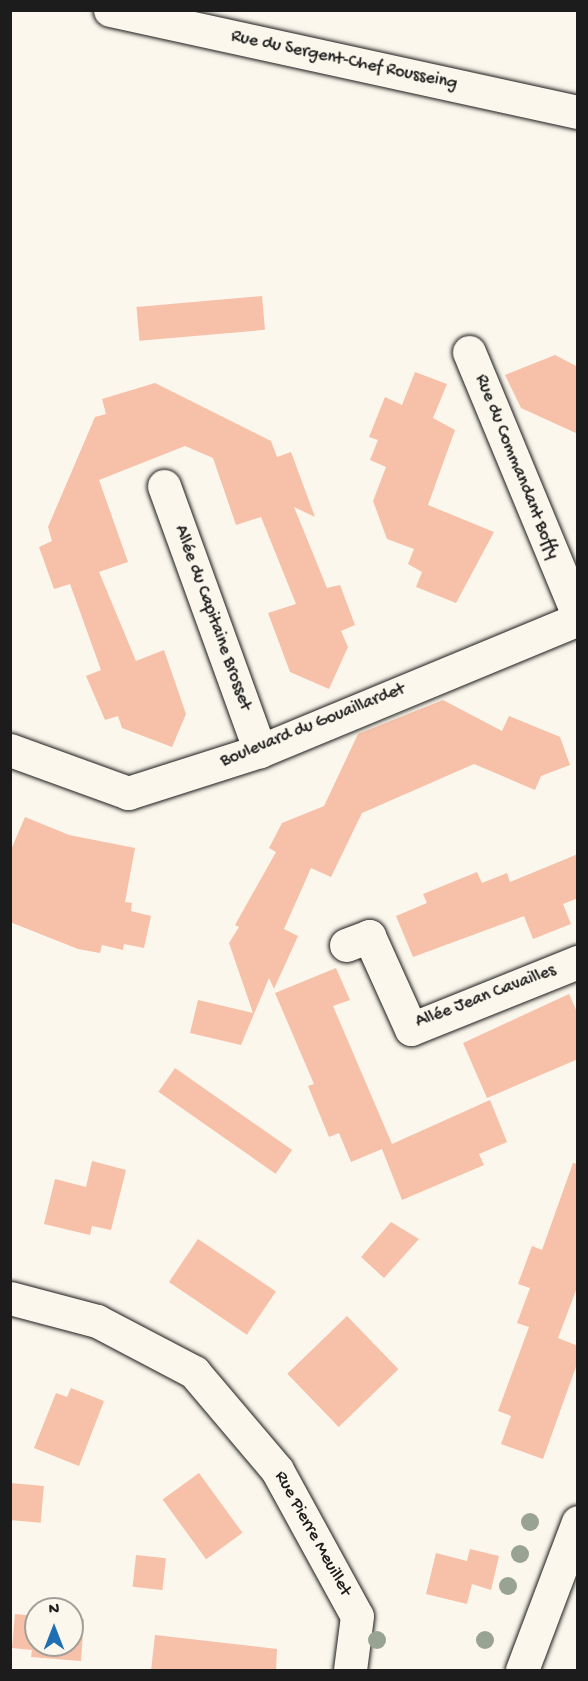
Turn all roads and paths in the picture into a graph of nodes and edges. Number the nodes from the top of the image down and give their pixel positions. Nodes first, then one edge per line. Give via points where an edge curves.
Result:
1 (110, 10) edge
2 (578, 112) edge
3 (469, 352) dead end
4 (164, 486) dead end
5 (578, 617) edge
6 (10, 750) edge
7 (260, 751) junction
8 (346, 945) dead end
9 (578, 962) edge
10 (10, 1298) edge
11 (578, 1522) edge
12 (350, 1671) edge
13 (522, 1671) edge

1 - 2 street, Rue du Sergent-Chef Rousseing
3 - 5 street, Rue du Commandant Boffy
4 - 7 street, Allée du Capitaine Brosset
5 - 7 street, Boulevard du Gouaillardet
6 - 7 street, Boulevard du Gouaillardet via 128,793
8 - 9 street, Allée Jean Cavailles via 369,936 411,1029
10 - 12 street, Rue Pierre Meuillet via 98,1321 194,1372 278,1470 357,1616
11 - 13 street

